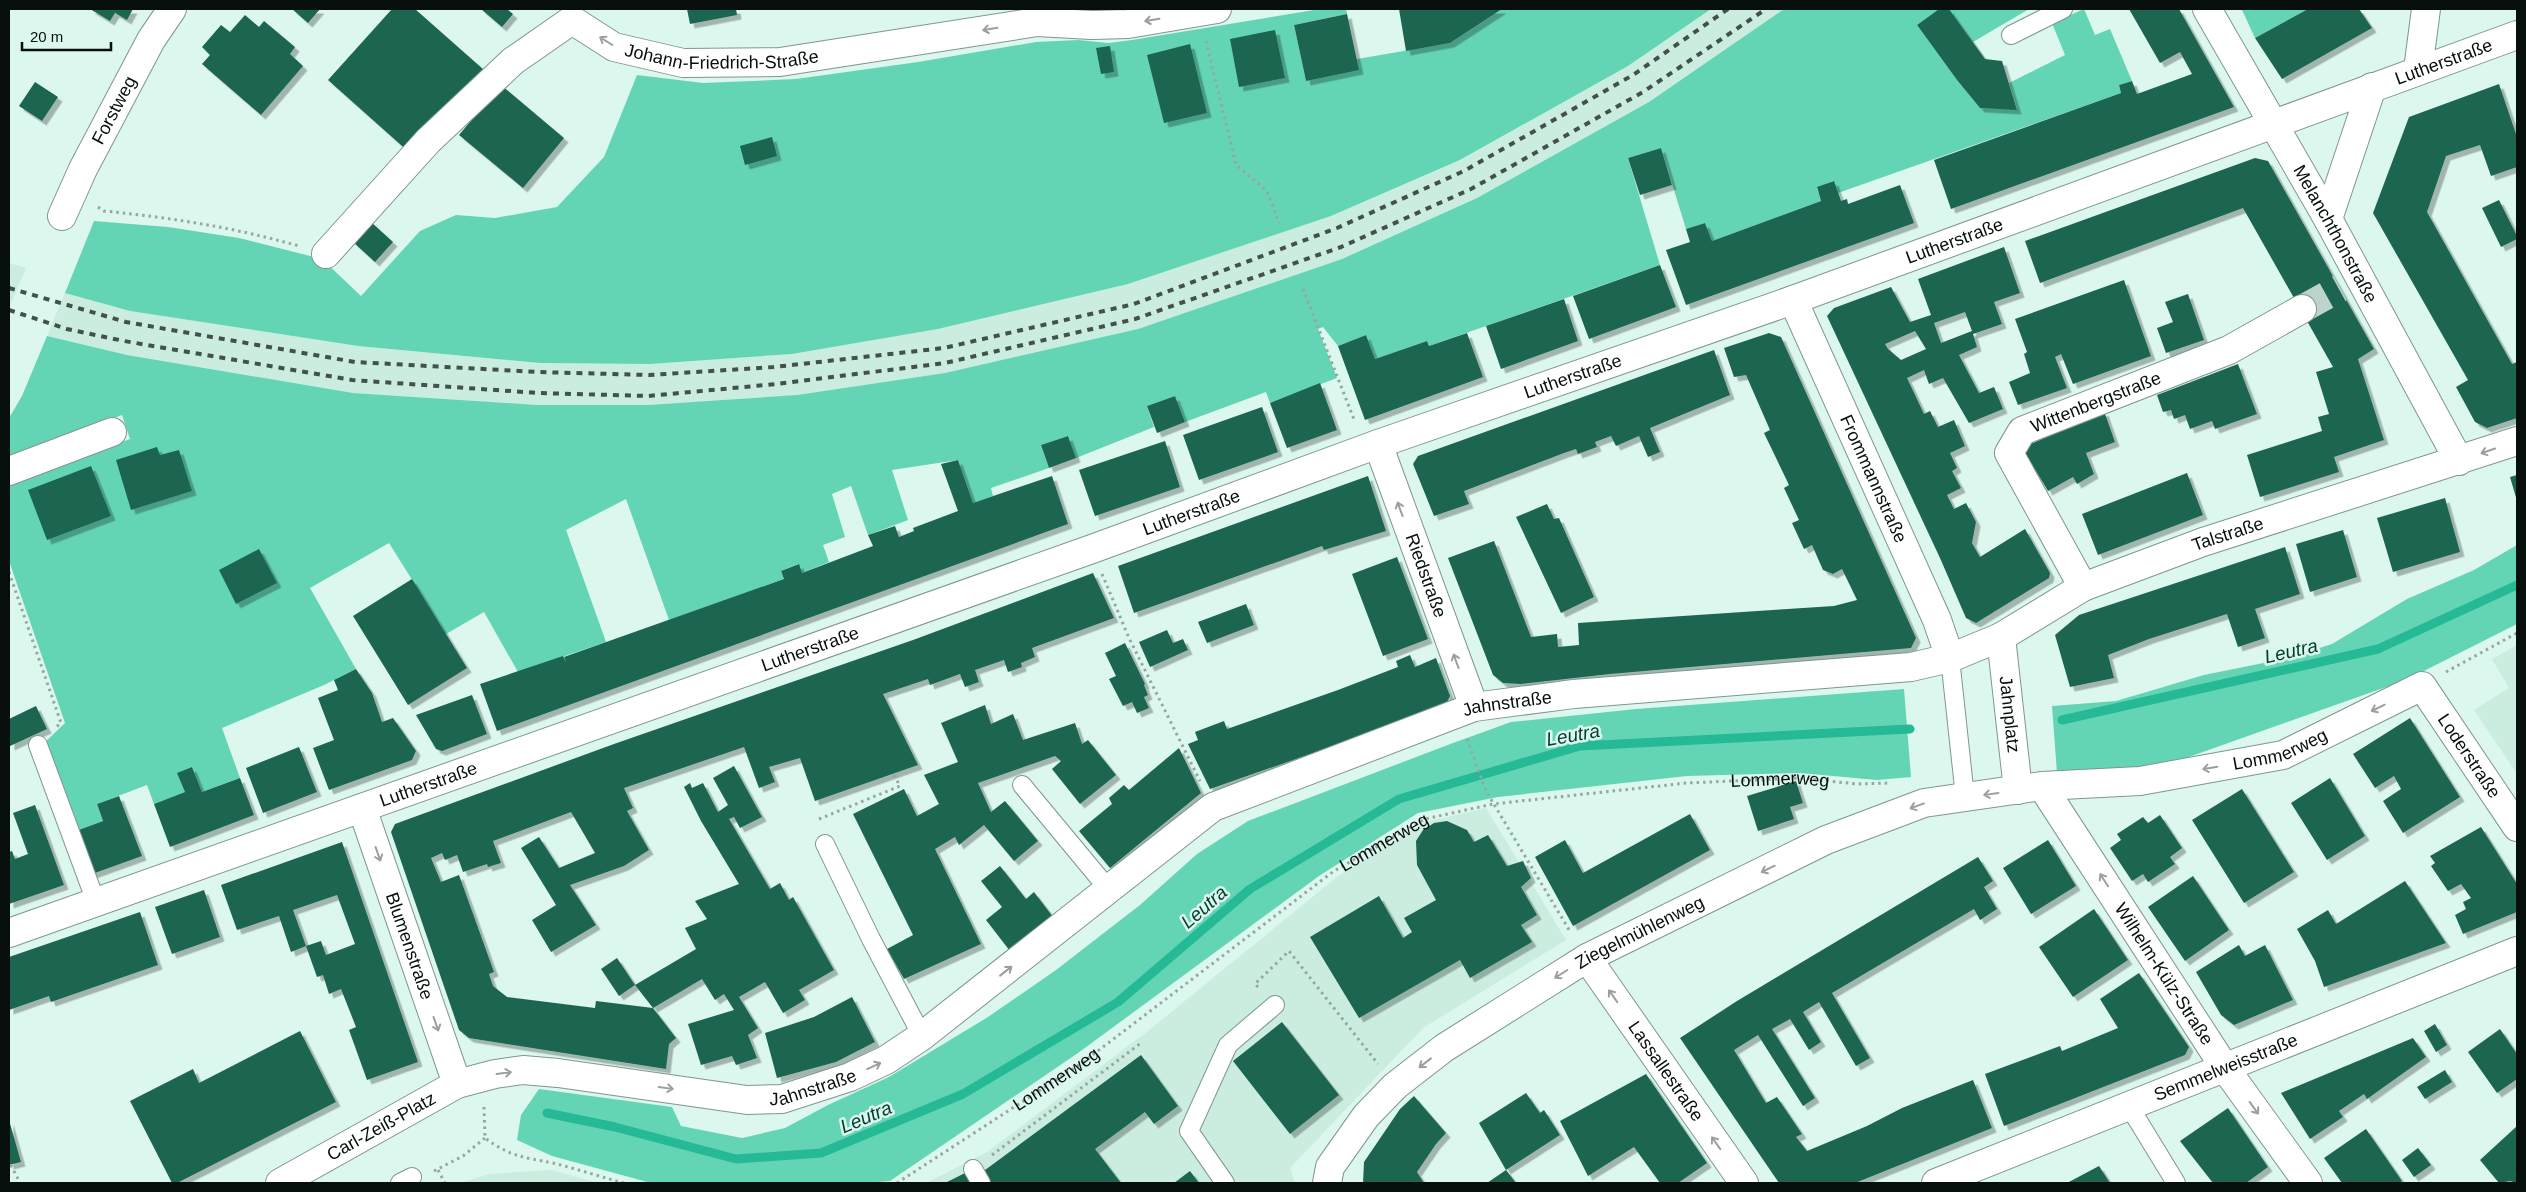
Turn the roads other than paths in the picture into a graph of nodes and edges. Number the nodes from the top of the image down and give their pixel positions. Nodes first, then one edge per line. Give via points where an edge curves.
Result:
1 (172, 9) edge
2 (1217, 9) edge
3 (2063, 9) edge
4 (2207, 9) edge
5 (2426, 9) edge
6 (569, 14) edge
7 (2011, 35) dead end
8 (2517, 35) edge
9 (2418, 70) junction
10 (2372, 87) junction
11 (2272, 123) junction
12 (67, 207) road end
13 (2328, 219) junction
14 (326, 254) road end
15 (1793, 300) junction
16 (2302, 309) tunnel mouth
17 (112, 432) dead end
18 (1367, 436) junction
19 (2517, 441) edge
20 (2459, 461) junction
21 (9, 471) edge
22 (2083, 587) junction
23 (2002, 637) junction
24 (1950, 658) junction
25 (2422, 686) joint
26 (1474, 707) junction
27 (38, 745) road end
28 (1022, 785) dead end
29 (2030, 788) junction
30 (1965, 797) junction
31 (362, 808) junction
32 (2517, 827) edge
33 (825, 844) road end
34 (1110, 890) junction
35 (96, 902) junction
36 (9, 933) edge
37 (2517, 951) edge
38 (1586, 958) junction
39 (1275, 1005) road end
40 (922, 1036) junction
41 (2225, 1068) junction
42 (457, 1084) junction
43 (2129, 1106) junction
44 (308, 1179) edge
45 (1326, 1182) edge
46 (280, 1183) edge
47 (1225, 1183) edge
48 (1744, 1183) edge
49 (1936, 1183) edge
50 (2176, 1183) edge
51 (2308, 1183) edge

1 - 12 street, Forstweg via 151,40 83,169
2 -> 6 street, Johann-Friedrich-Straße via 1128,24 1037,22 780,62 683,63 614,47
3 - 7 lane
4 - 11 street, Melanchthonstraße
5 - 9 street
6 - 14 street, Johann-Friedrich-Straße via 512,61 428,141
8 - 9 street, Lutherstraße
9 - 10 street, Lutherstraße
10 - 11 street, Lutherstraße
10 - 13 street, Lutherstraße
11 - 13 street, Melanchthonstraße
11 - 15 street, Lutherstraße
13 - 20 street, Melanchthonstraße via 2349,282
15 - 18 street, Lutherstraße
15 - 24 street, Frommannstraße via 1937,620
16 - 22 street, Wittenbergstraße via 2229,350 2022,431 2009,453
17 - 21 street
26 -> 18 street, Riedstraße
18 - 31 street, Lutherstraße via 1119,539
19 -> 20 street, Talstraße
20 - 22 street, Talstraße via 2203,542
22 - 23 street, Talstraße
23 - 24 street, Talstraße
23 - 29 street, Jahnplatz
24 - 26 street, Jahnstraße via 1911,667 1574,694
24 - 30 lane
25 -> 29 street, Lommerweg via 2283,755 2140,781
25 - 32 street, Loderstraße
26 - 34 street, Jahnstraße via 1213,807
27 - 35 lane
28 - 34 lane
29 -> 30 street, Ziegelmühlenweg
41 -> 29 street, Wilhelm-Külz-Straße
30 -> 38 street, Ziegelmühlenweg via 1924,803 1826,840
31 - 35 street, Lutherstraße
31 -> 42 street, Blumenstraße
33 - 40 lane via 870,939
40 -> 34 street, Jahnstraße
35 - 36 street, Lutherstraße
37 - 41 street, Semmelweisstraße
38 -> 45 street, Ziegelmühlenweg via 1444,1048 1395,1086 1366,1116 1330,1167
48 -> 38 street, Lassallestraße
39 - 47 lane via 1228,1045 1189,1131
42 -> 40 street, Jahnstraße via 523,1070 747,1100 782,1099 850,1077 886,1060
41 - 43 street, Semmelweisstraße
41 -> 51 street, Wilhelm-Külz-Straße
42 - 44 street, Carl-Zeiß-Platz
43 - 49 street, Semmelweisstraße
43 - 50 lane
44 - 46 street, Carl-Zeiß-Platz

